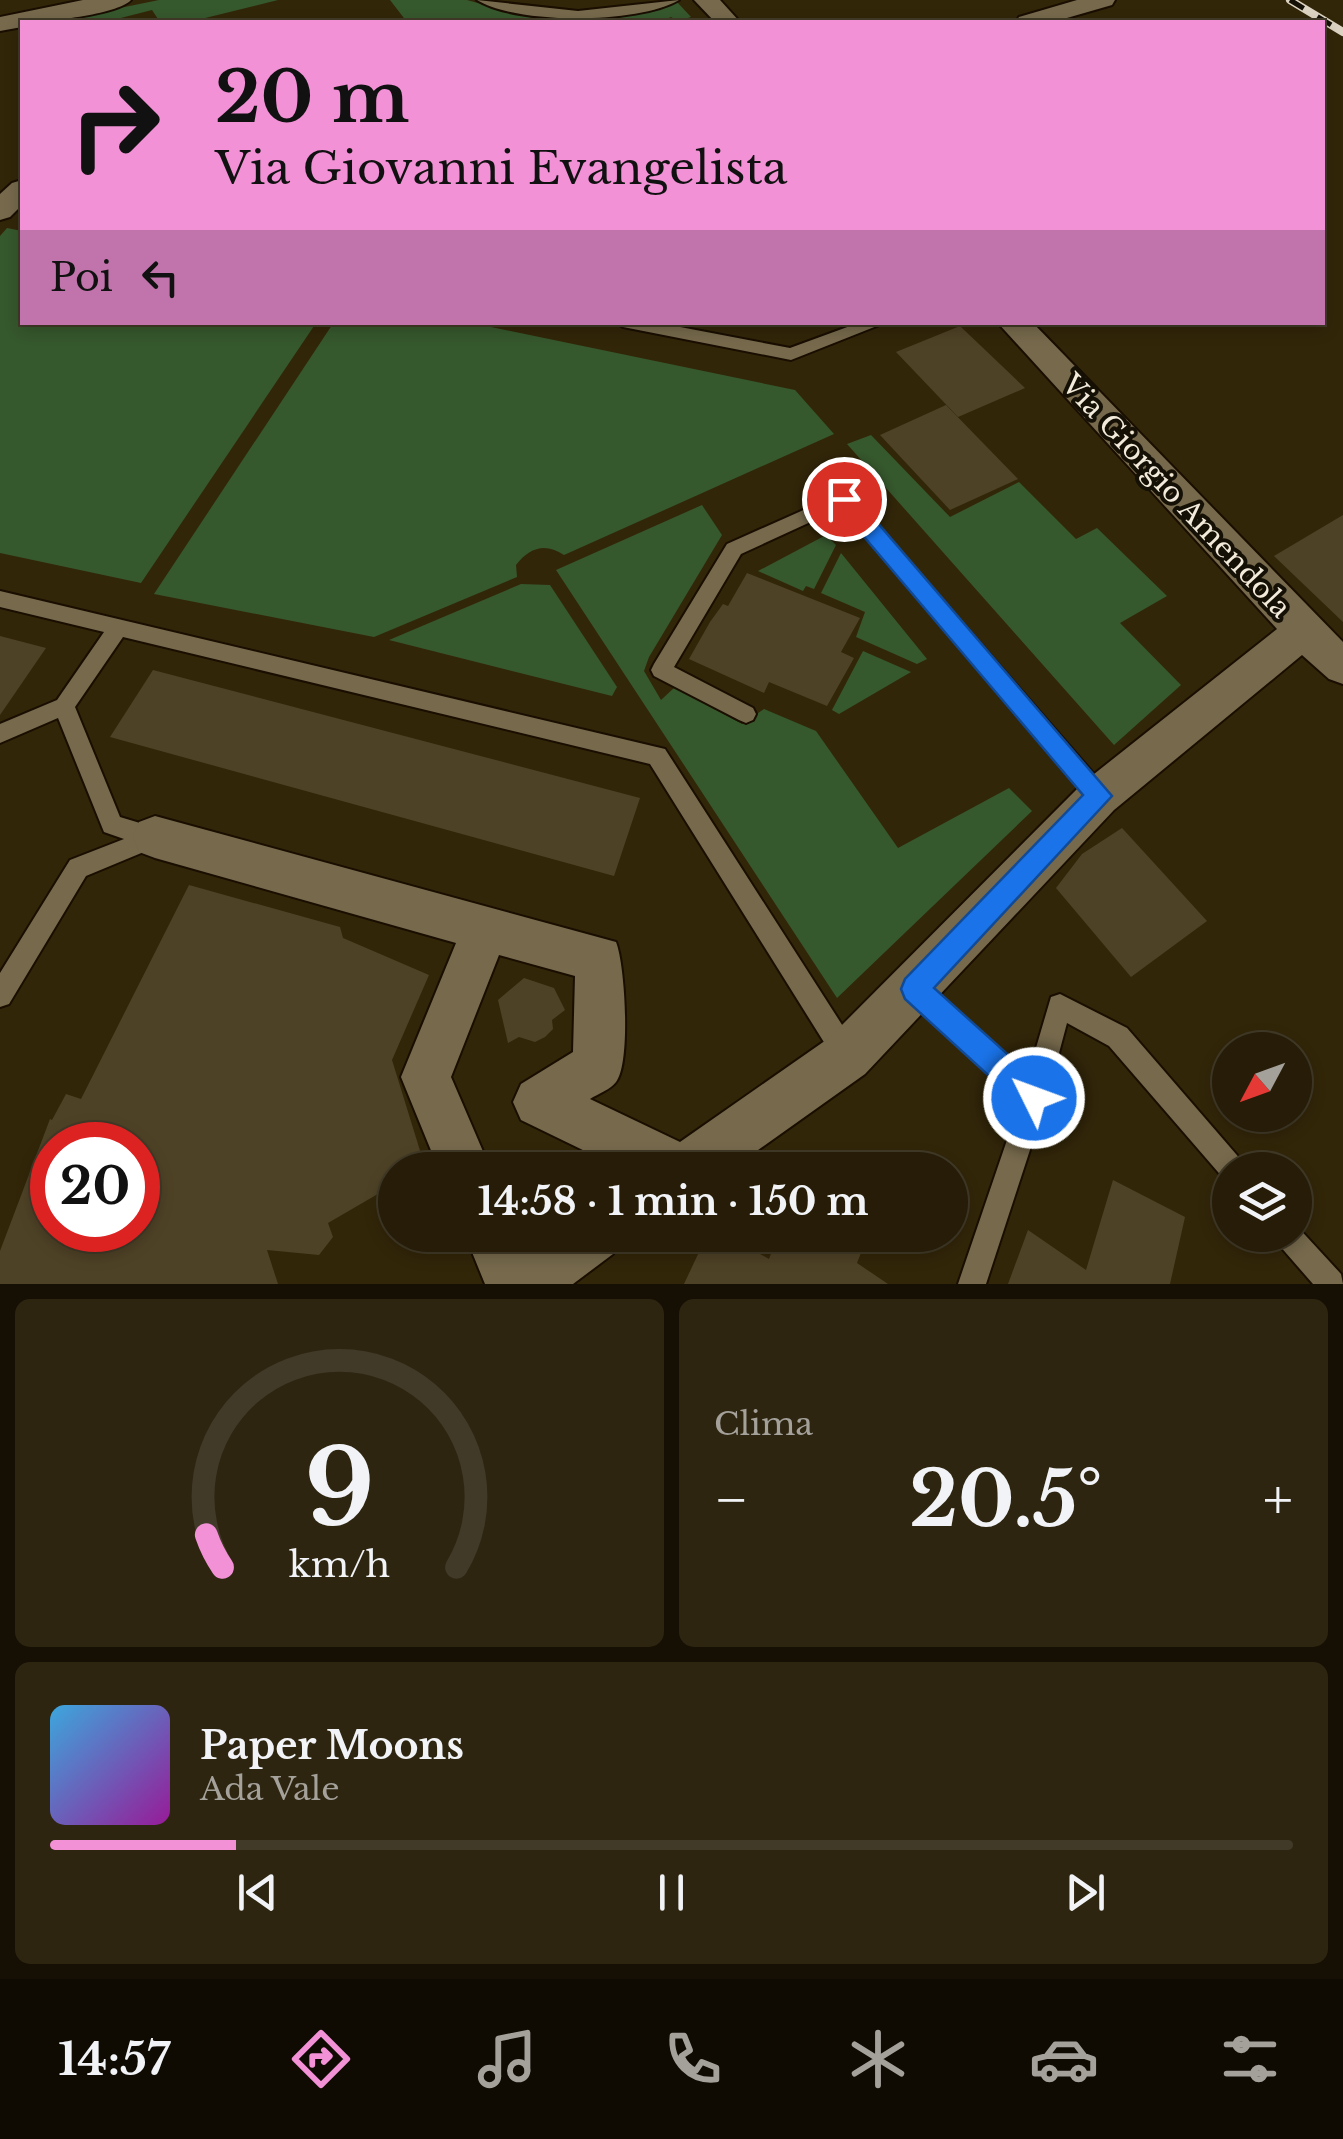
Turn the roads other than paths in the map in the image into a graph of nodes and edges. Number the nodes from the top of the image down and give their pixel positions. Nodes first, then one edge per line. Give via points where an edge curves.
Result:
1 (119, 0) edge
2 (483, 0) edge
3 (672, 0) edge
4 (706, 0) edge
5 (1103, 0) edge
6 (0, 10) edge
7 (42, 10) edge
8 (726, 20) edge
9 (1035, 20) edge
10 (0, 24) edge
11 (639, 325) edge
12 (870, 325) edge
13 (1015, 325) edge
14 (0, 599) edge
15 (117, 629) junction
16 (1303, 631) junction
17 (1343, 667) edge
18 (64, 706) junction
19 (746, 714) dead end
20 (0, 734) edge
21 (1100, 796) junction
22 (156, 837) junction
23 (486, 928) junction
24 (914, 989) junction
25 (0, 995) edge
26 (847, 1056) junction
27 (1034, 1098) junction
28 (457, 1152) edge
29 (646, 1152) edge
30 (710, 1152) edge
31 (1217, 1152) edge
32 (499, 1252) edge
33 (570, 1252) edge
34 (1303, 1252) edge
35 (513, 1284) edge
36 (526, 1284) edge
37 (972, 1284) edge
38 (1331, 1284) edge

1 - 7 street
2 - 3 lane via 562,16
4 - 8 street
5 - 9 street
6 - 7 street
7 - 10 street
11 - 12 lane via 791,354
13 - 16 street, Via Giorgio Amendola
14 - 15 lane
15 - 18 lane
15 - 26 lane via 657,756
16 - 17 street, Via Giorgio Amendola
16 - 21 street
18 - 20 lane
18 - 22 lane via 112,825
19 - 21 lane via 661,670 734,550 844,499
21 - 24 street
22 - 23 street
22 - 25 lane via 78,868
23 - 28 street via 426,1077
23 - 29 street via 600,959 598,1065 539,1102
24 - 26 street
24 - 27 lane
26 - 30 street
27 - 31 lane via 1060,1006 1118,1037
27 - 37 lane
32 - 35 street
33 - 36 street
34 - 38 lane

